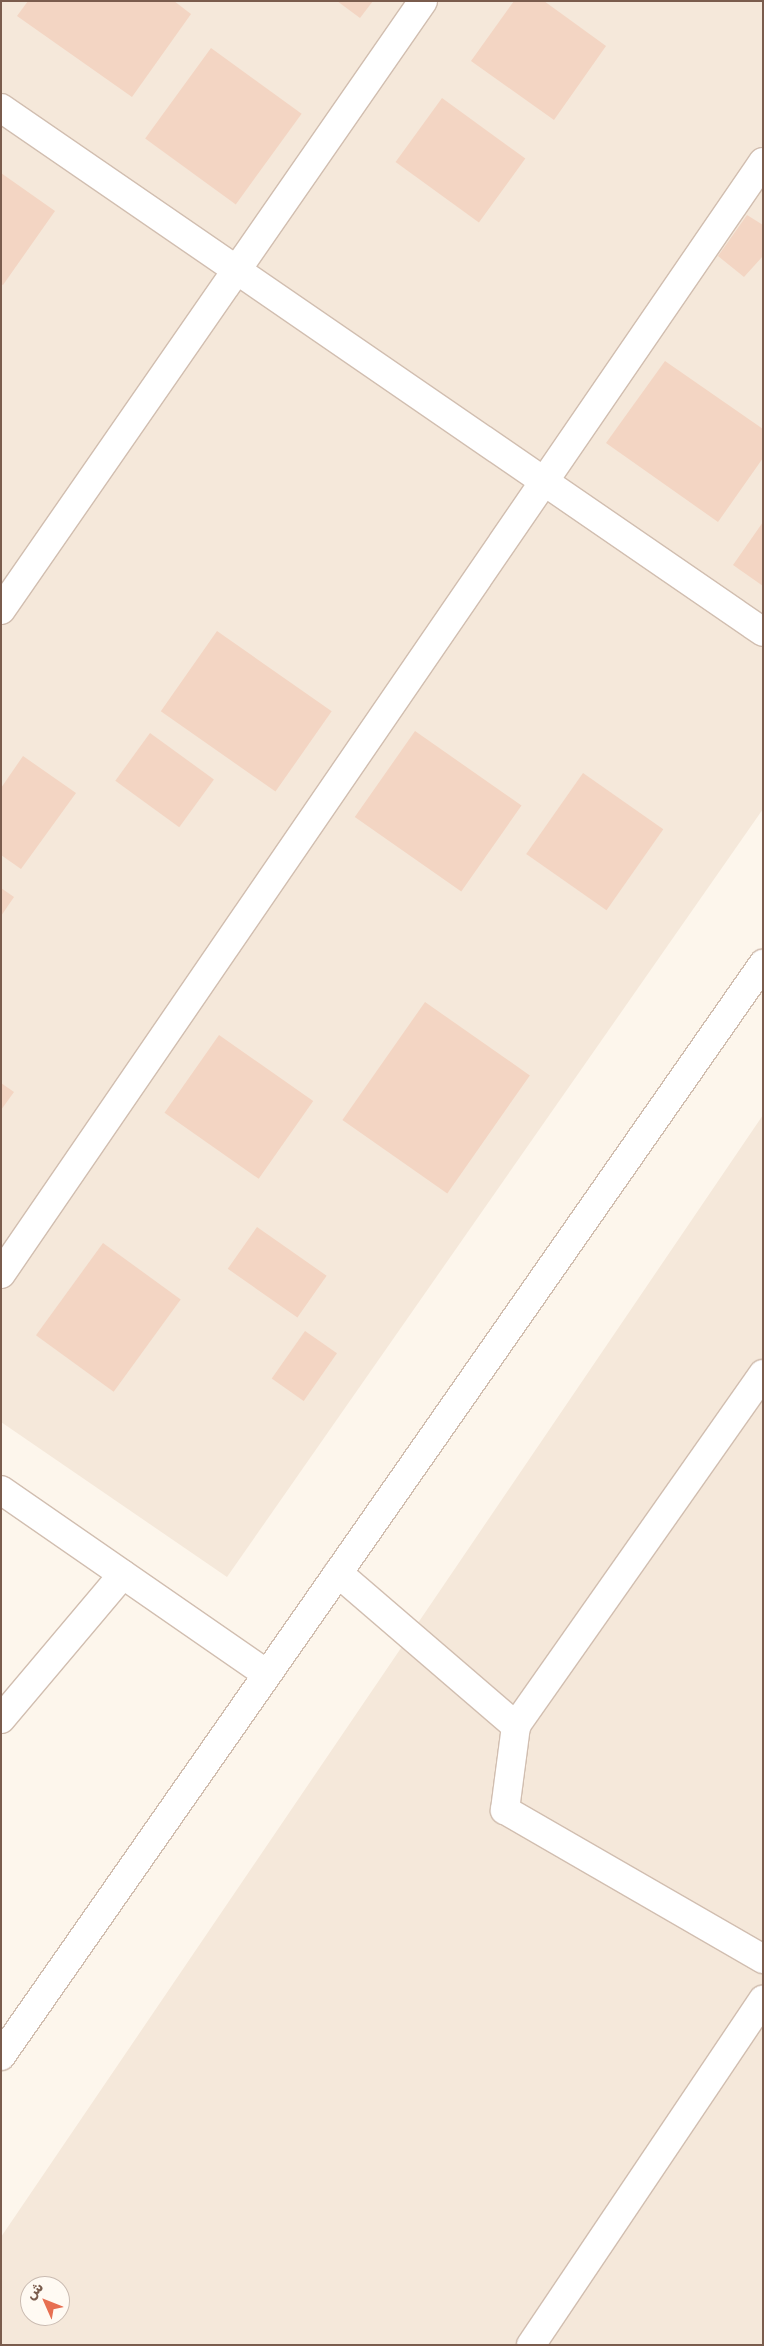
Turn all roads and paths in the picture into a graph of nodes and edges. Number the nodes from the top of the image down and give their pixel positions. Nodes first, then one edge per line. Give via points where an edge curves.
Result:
1 (423, 1) edge
2 (1, 108) edge
3 (763, 162) edge
4 (237, 270) junction
5 (544, 481) junction
6 (1, 610) edge
7 (763, 632) edge
8 (763, 964) edge
9 (1, 1274) edge
10 (763, 1374) edge
11 (1, 1490) edge
12 (338, 1573) junction
13 (123, 1574) junction
14 (267, 1674) junction
15 (1, 1719) edge
16 (516, 1726) junction
17 (763, 1958) edge
18 (763, 2000) edge
19 (1, 2056) edge
20 (531, 2345) edge

1 - 4 street
2 - 4 street
3 - 5 street
4 - 5 street
4 - 6 street
5 - 7 street
5 - 9 street
8 - 12 street
10 - 16 street
11 - 13 street
12 - 14 street
12 - 16 street
13 - 14 street
13 - 15 street
14 - 19 street
16 - 17 street via 505,1810
18 - 20 street

